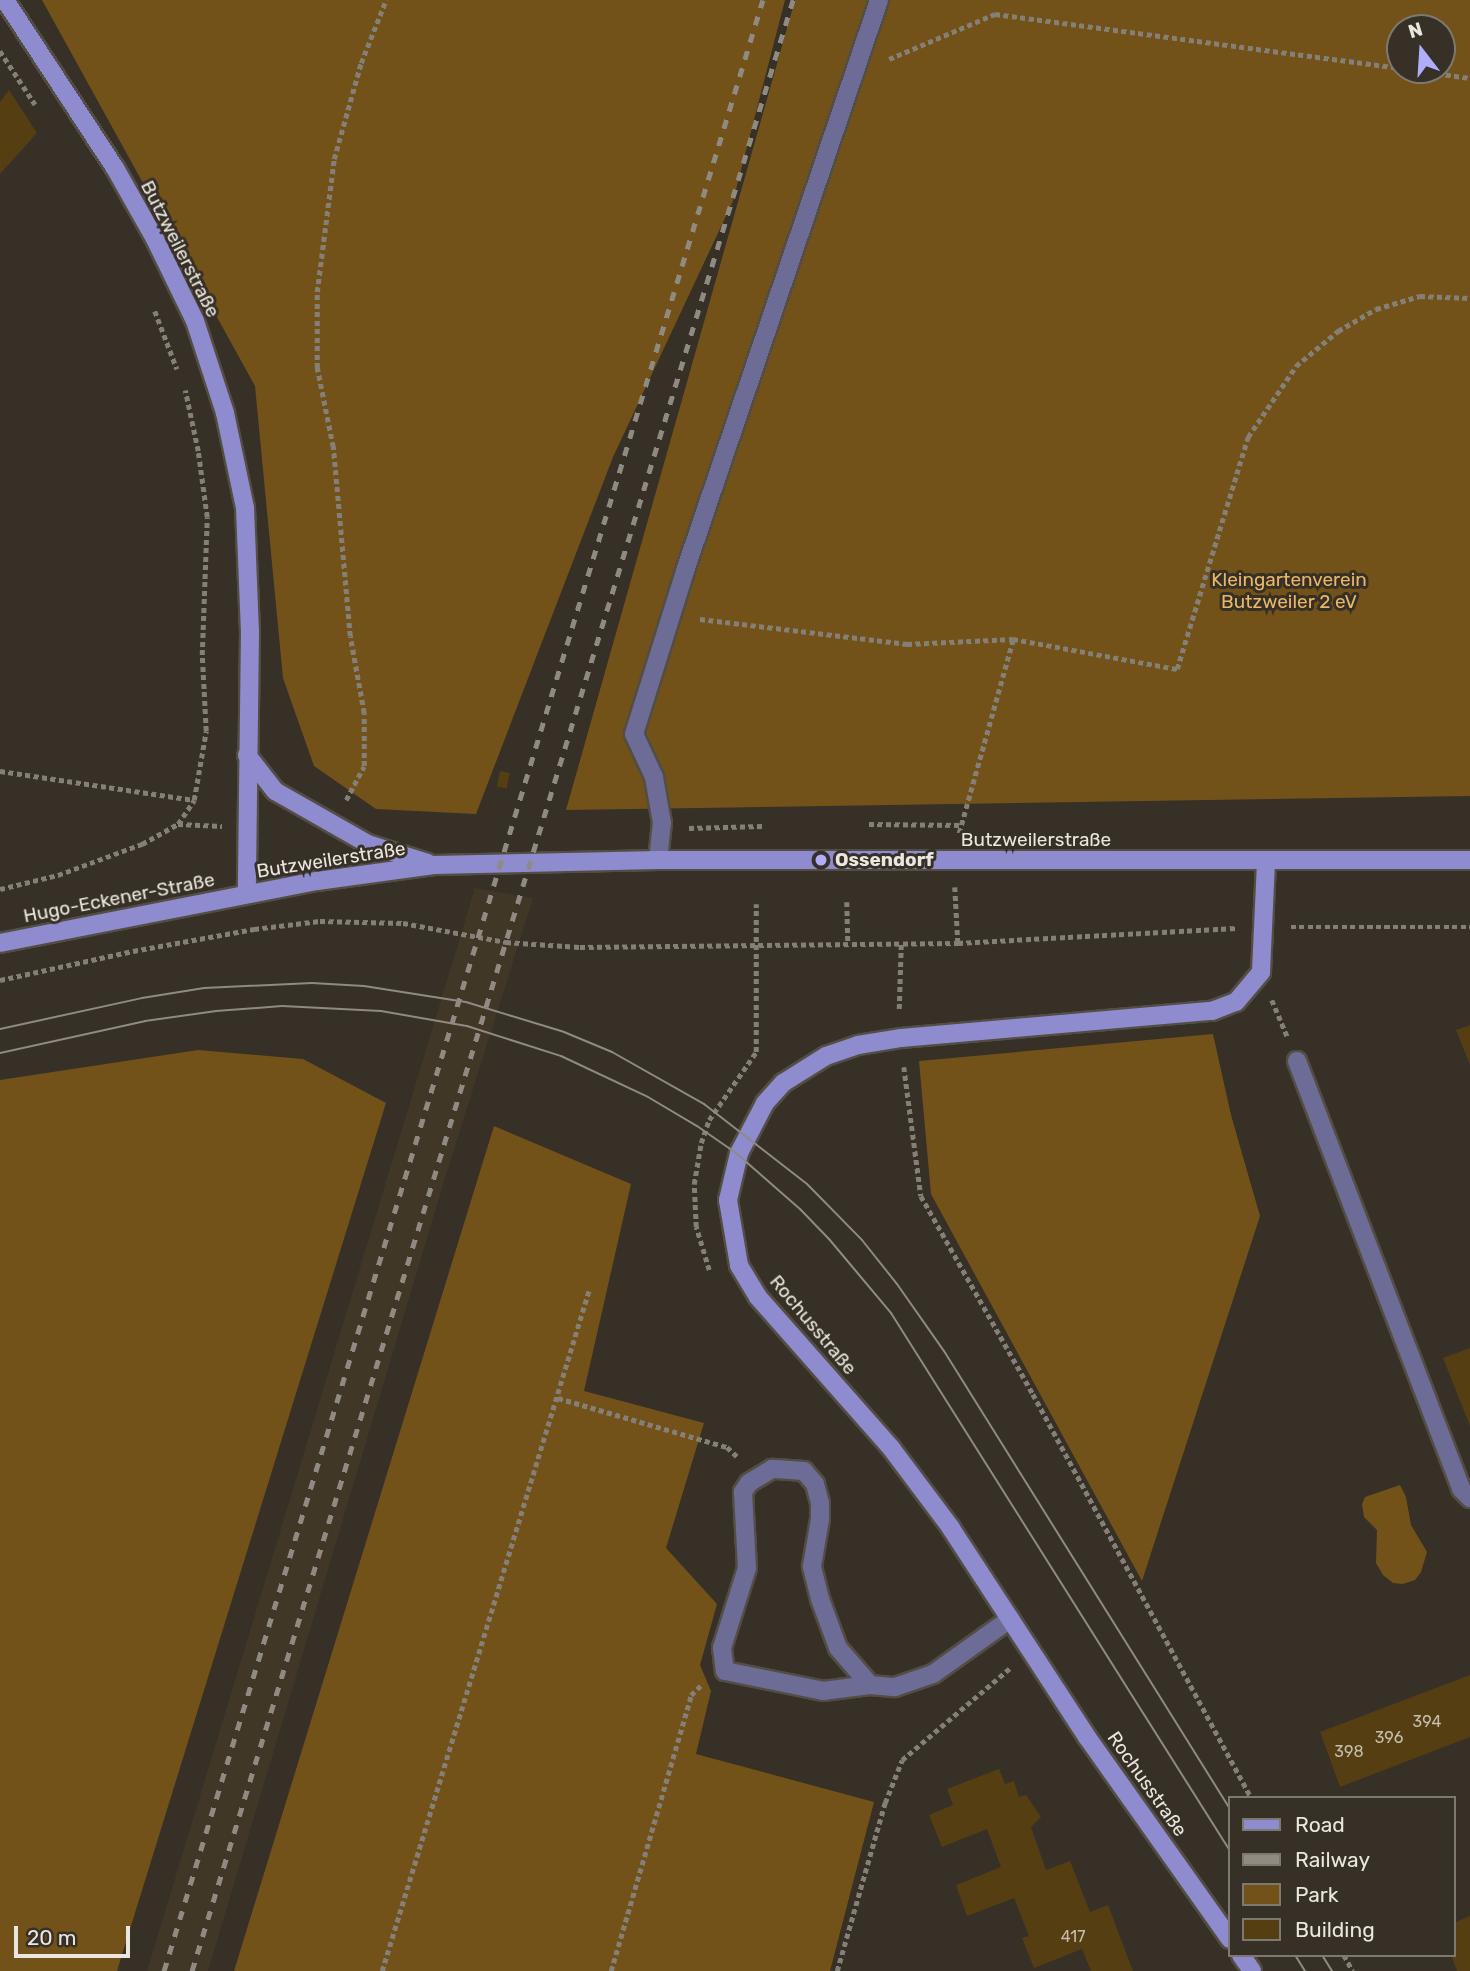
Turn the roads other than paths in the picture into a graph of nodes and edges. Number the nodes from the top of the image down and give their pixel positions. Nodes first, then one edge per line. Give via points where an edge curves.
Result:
1 (5, 0) edge
2 (879, 0) edge
3 (247, 755) junction
4 (1266, 859) junction
5 (658, 860) junction
6 (1470, 860) edge
7 (434, 865) junction
8 (247, 894) junction
9 (0, 943) edge
10 (1297, 1061) road end
11 (1470, 1498) edge
12 (1010, 1619) junction
13 (870, 1685) junction
14 (1228, 1937) edge

1 - 3 street, Butzweilerstraße via 115,168 195,321 220,400 245,508 250,631
2 - 5 lane via 634,734 654,777 661,829
3 - 7 street, Butzweilerstraße via 275,791 368,844
3 - 8 street, Butzweilerstraße
4 - 5 street, Butzweilerstraße
4 - 6 street, Butzweilerstraße
4 - 12 street, Rochusstraße via 1261,972 1236,1002 1212,1011 858,1045 826,1056 783,1083 745,1137 733,1169 728,1200 731,1227 739,1265 758,1297 892,1449
5 - 7 street, Butzweilerstraße
7 - 8 street, Butzweilerstraße
8 - 9 street, Hugo-Eckener-Straße
10 - 11 lane via 1461,1489
12 - 13 lane via 933,1674 895,1687
12 - 14 street, Rochusstraße
13 - 13 lane via 823,1691 726,1671 722,1647 747,1568 743,1492 772,1469 804,1471 815,1484 820,1519 812,1566 820,1600 838,1648

